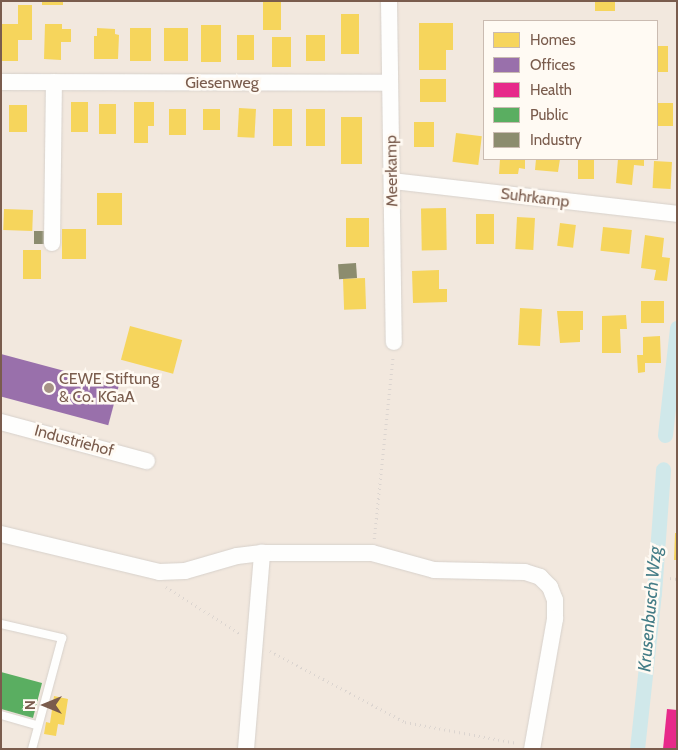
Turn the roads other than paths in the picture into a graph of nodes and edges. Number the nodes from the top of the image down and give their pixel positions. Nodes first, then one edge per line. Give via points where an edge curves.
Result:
1 (389, 1) edge
2 (1, 82) edge
3 (54, 82) junction
4 (390, 83) junction
5 (393, 181) junction
6 (677, 214) edge
7 (52, 243) dead end
8 (394, 342) road end
9 (1, 422) edge
10 (147, 461) dead end
11 (1, 534) edge
12 (262, 553) junction
13 (1, 624) edge
14 (1, 715) edge
15 (36, 725) junction
16 (532, 747) edge
17 (32, 749) edge
18 (246, 749) edge

1 - 4 street, Meerkamp
2 - 3 street, Giesenweg
3 - 4 street, Giesenweg
3 - 7 street
4 - 5 street, Meerkamp
5 - 6 street, Suhrkamp
5 - 8 street, Meerkamp
9 - 10 street, Industriehof
11 - 12 street via 159,572 185,571 237,556
12 - 16 street via 372,552 434,570 525,572 540,577 550,587 555,600 555,619
12 - 18 street
13 - 15 lane via 62,638
14 - 15 lane
15 - 17 lane

